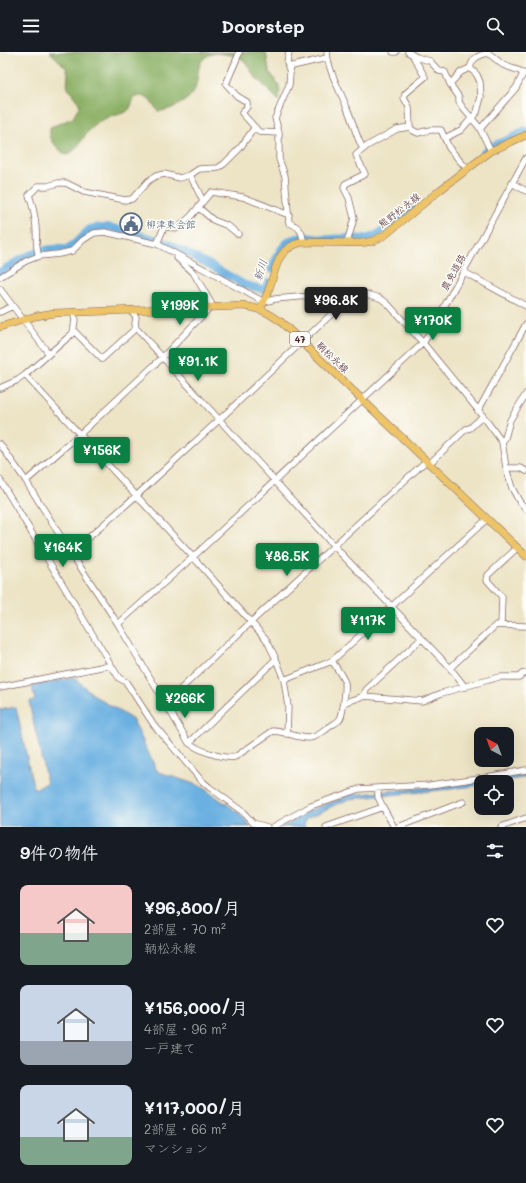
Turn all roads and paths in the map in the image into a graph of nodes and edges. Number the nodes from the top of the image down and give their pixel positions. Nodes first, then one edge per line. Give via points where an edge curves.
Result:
1 (239, 52) edge
2 (289, 52) edge
3 (408, 52) edge
4 (488, 52) edge
5 (327, 55) edge
6 (416, 56) junction
7 (288, 67) junction
8 (470, 68) junction
9 (525, 73) edge
10 (450, 84) junction
11 (472, 118) junction
12 (255, 127) junction
13 (410, 127) junction
14 (480, 129) junction
15 (279, 134) junction
16 (526, 136) edge
17 (445, 138) junction
18 (362, 149) junction
19 (489, 149) junction
20 (526, 158) edge
21 (465, 167) junction
22 (190, 175) junction
23 (512, 183) junction
24 (526, 191) edge
25 (203, 201) junction
26 (198, 207) junction
27 (289, 215) junction
28 (238, 234) dead end
29 (303, 238) junction
30 (346, 243) junction
31 (156, 244) junction
32 (178, 255) junction
33 (39, 256) junction
34 (464, 272) junction
35 (0, 277) edge
36 (0, 289) edge
37 (357, 292) junction
38 (262, 305) junction
39 (13, 306) junction
40 (526, 306) edge
41 (210, 307) junction
42 (131, 310) junction
43 (0, 312) edge
44 (73, 312) junction
45 (23, 319) junction
46 (526, 324) edge
47 (0, 327) edge
48 (136, 328) junction
49 (74, 332) junction
50 (302, 341) junction
51 (423, 343) junction
52 (49, 354) junction
53 (162, 357) junction
54 (25, 375) junction
55 (0, 388) edge
56 (526, 394) edge
57 (363, 400) junction
58 (478, 411) junction
59 (483, 416) junction
60 (220, 420) junction
61 (80, 434) junction
62 (502, 442) junction
63 (0, 444) edge
64 (428, 463) junction
65 (506, 468) junction
66 (526, 471) edge
67 (0, 480) edge
68 (276, 480) junction
69 (26, 481) junction
70 (136, 496) junction
71 (526, 509) edge
72 (487, 519) junction
73 (334, 546) junction
74 (517, 548) junction
75 (71, 553) junction
76 (526, 556) edge
77 (193, 557) junction
78 (391, 607) junction
79 (251, 622) junction
80 (118, 624) junction
81 (500, 625) junction
82 (526, 626) edge
83 (421, 639) junction
84 (276, 659) junction
85 (332, 662) junction
86 (111, 665) junction
87 (450, 668) junction
88 (526, 673) edge
89 (284, 680) junction
90 (0, 687) edge
91 (465, 687) junction
92 (364, 696) junction
93 (166, 703) junction
94 (344, 703) junction
95 (287, 734) junction
96 (189, 743) junction
97 (526, 770) edge
98 (378, 792) junction
99 (462, 802) dead end
100 (384, 807) junction
101 (526, 818) edge
102 (267, 827) edge
103 (273, 827) edge
104 (326, 827) edge
105 (394, 827) edge
106 (398, 827) edge
107 (501, 827) edge

1 - 12 street via 226,84 247,102 247,107 242,113
2 - 7 street via 286,62
3 - 6 street
4 - 8 street via 472,61
4 - 9 street via 503,65
5 - 7 street
5 - 18 street
6 - 10 street via 430,61 439,71 445,72
6 - 13 street via 414,58 425,77 405,94
7 - 15 street via 289,85 275,118
8 - 10 street via 460,72
8 - 11 street via 480,82 481,96 477,112
9 - 14 street via 516,88
10 - 11 street via 460,97 459,102
11 - 14 street
11 - 17 street via 460,130
12 - 15 street via 259,132
12 - 22 street via 224,164 218,168 199,169
13 - 17 street via 418,133 441,130
13 - 18 street via 397,129
14 - 19 street
15 - 27 street via 279,159 285,176
16 - 19 main road, 熊野松永線
17 - 21 street via 449,148
18 - 30 street via 356,155 365,174 347,182 344,188 354,218
19 - 21 main road, 熊野松永線
20 - 23 street, 農免道路
21 - 30 main road, 熊野松永線 via 385,235 373,241
22 - 25 street
22 - 33 street via 180,178 164,174 156,176 132,199 125,200 84,192 66,183 38,186 29,195 33,205 36,249
23 - 24 street
23 - 34 street, 農免道路
25 - 26 street
25 - 27 street via 211,192 233,195
26 - 28 street via 213,220 228,226
26 - 31 street via 178,228 164,227
27 - 29 street via 290,223 296,225
29 - 30 main road, 熊野松永線
29 - 38 main road, 熊野松永線 via 281,254
31 - 32 street
31 - 33 street via 105,232 94,233 72,251
32 - 38 street
32 - 41 street via 177,258 192,272 211,303
33 - 35 street
34 - 40 street
34 - 51 street, 農免道路
36 - 39 street
37 - 38 street via 275,299
37 - 50 street via 346,308 339,307
37 - 51 street via 375,296 387,303
38 - 41 main road, 鞆松永線 / 47
38 - 50 main road, 鞆松永線 / 47
39 - 43 street
39 - 45 street
41 - 42 main road, 鞆松永線 / 47
41 - 53 street
42 - 44 main road, 鞆松永線 / 47
42 - 48 street via 136,317
44 - 45 main road, 鞆松永線 / 47
44 - 49 street
45 - 47 main road, 鞆松永線 / 47
45 - 52 street
46 - 58 street
48 - 49 street via 102,359
48 - 53 street
49 - 52 street
50 - 57 main road, 鞆松永線 / 47
50 - 60 street
51 - 57 street, 農免道路
51 - 58 street
52 - 54 street
53 - 60 street
53 - 61 street
54 - 55 street
54 - 61 street
56 - 62 street via 510,420
57 - 64 main road, 鞆松永線 / 47
57 - 68 street, 農免道路
58 - 59 street
59 - 62 street
59 - 64 street
60 - 68 street
60 - 70 street
61 - 69 street
61 - 70 street
62 - 65 street
63 - 69 street
64 - 72 main road, 鞆松永線 / 47
64 - 73 street
65 - 66 street via 521,468
65 - 71 street via 512,488
67 - 86 street
68 - 73 street
68 - 77 street, 農免道路
69 - 75 street
70 - 75 street
70 - 77 street
72 - 74 main road, 鞆松永線 / 47
72 - 78 street
73 - 78 street
73 - 79 street
74 - 76 main road, 鞆松永線 / 47
74 - 81 street via 488,575 487,580 502,597
75 - 80 street
77 - 79 street
77 - 80 street, 農免道路
78 - 83 street
78 - 85 street
79 - 84 street via 266,640
79 - 93 street
80 - 93 street
81 - 82 street
81 - 87 street via 496,625
83 - 87 street
83 - 92 street via 366,690
84 - 89 street
84 - 96 street
85 - 89 street
85 - 94 street via 345,683
86 - 90 street
86 - 102 street via 119,678 126,682 154,725 201,780 243,812 253,823
87 - 91 street
88 - 91 street via 499,677
89 - 95 street via 288,707
91 - 92 street via 422,701
92 - 94 street
93 - 96 street
94 - 95 street via 340,719 315,736 310,738
95 - 96 street via 273,732 230,758 202,750
97 - 98 street
98 - 100 street
98 - 103 street via 359,789 311,806
99 - 106 street
100 - 104 street
100 - 105 street
101 - 107 street

